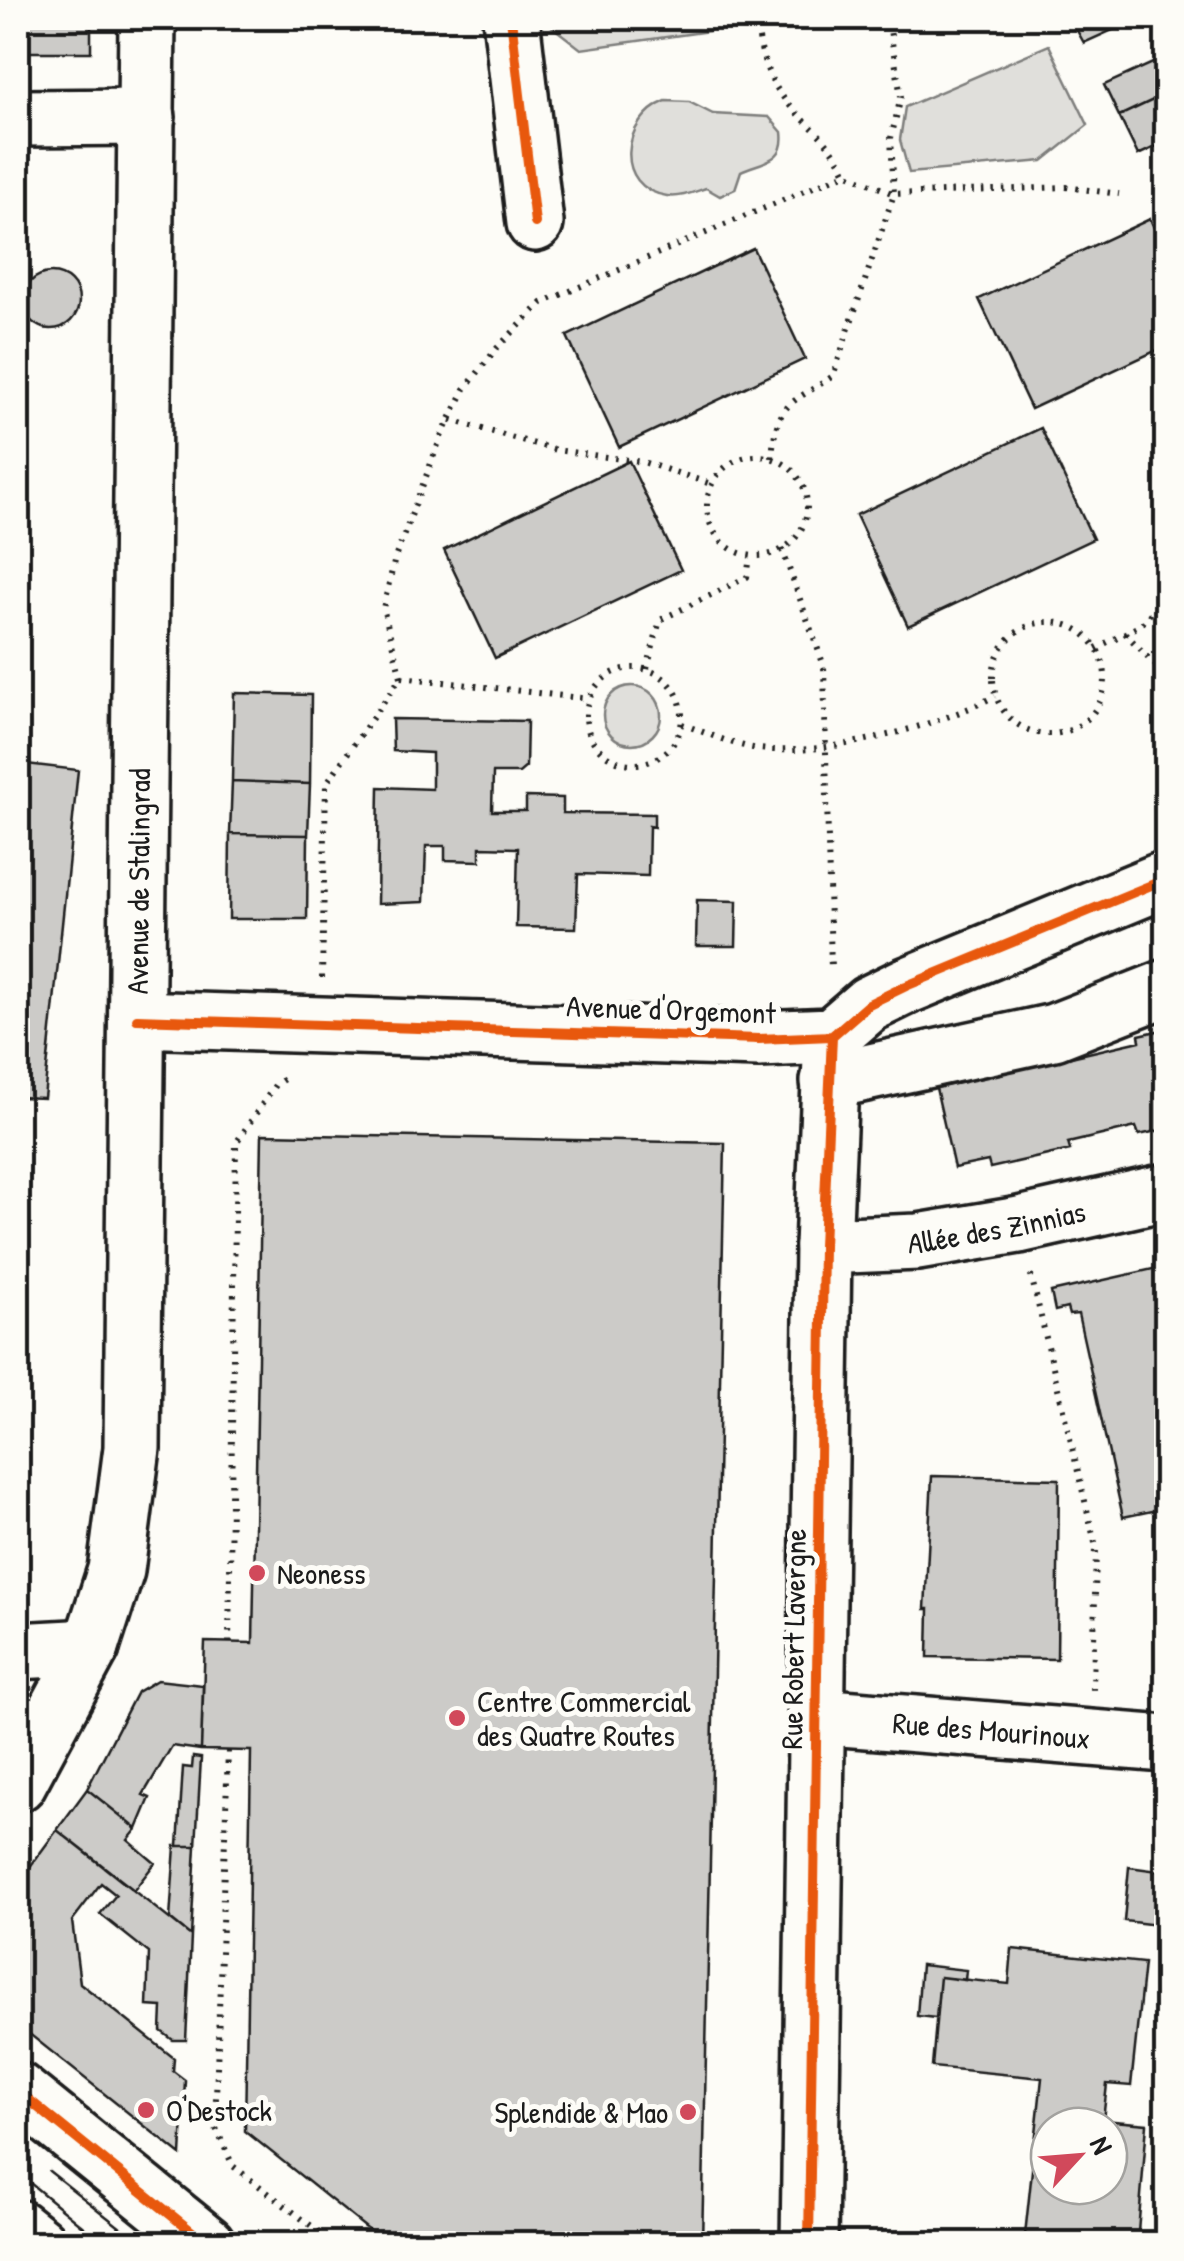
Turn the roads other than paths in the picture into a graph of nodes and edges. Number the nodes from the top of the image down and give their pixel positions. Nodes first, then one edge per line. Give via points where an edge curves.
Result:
1 (147, 18) edge
2 (512, 18) edge
3 (147, 116) junction
4 (18, 118) edge
5 (534, 223) dead end
6 (1166, 879) edge
7 (1166, 988) edge
8 (137, 1020) junction
9 (830, 1058) junction
10 (1166, 1192) edge
11 (823, 1246) junction
12 (91, 1648) junction
13 (18, 1651) edge
14 (817, 1716) junction
15 (1166, 1744) edge
16 (18, 1783) edge
17 (18, 2091) edge
18 (18, 2228) edge
19 (38, 2244) edge
20 (207, 2244) edge
21 (809, 2244) edge

1 - 3 street, Avenue de Stalingrad
2 - 5 street
3 - 4 street
3 - 8 street, Avenue de Stalingrad
6 - 9 street via 869,1004
7 - 9 street, Avenue d'Orgemont via 1054,1032
8 - 9 street, Avenue d'Orgemont via 758,1039
8 - 12 street, Avenue de Stalingrad via 132,1448 116,1570
9 - 11 street, Rue Robert Lavergne
10 - 11 street, Allée des Zinnias via 918,1242
11 - 14 street, Rue Robert Lavergne
12 - 13 street
12 - 16 street, Avenue de Stalingrad
14 - 15 street, Rue des Mourinoux
14 - 21 street, Rue Robert Lavergne
17 - 20 street
18 - 19 street

